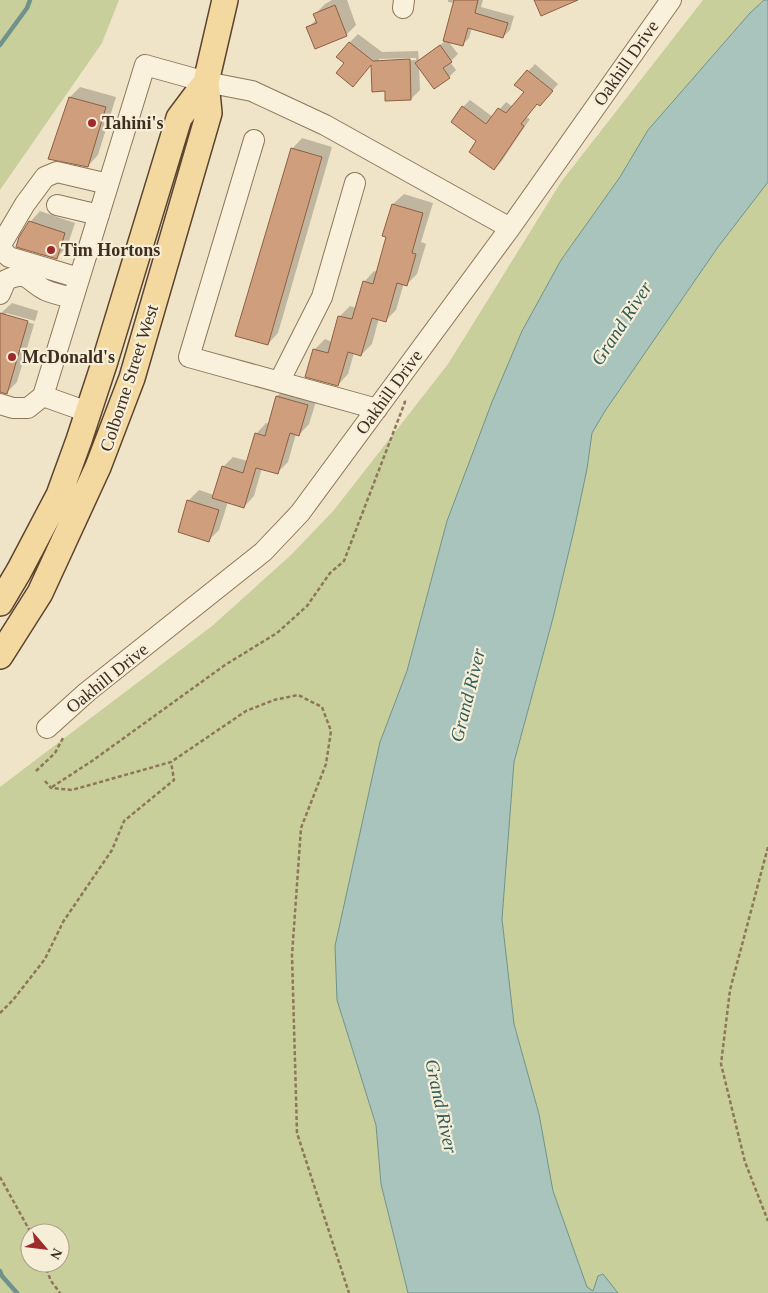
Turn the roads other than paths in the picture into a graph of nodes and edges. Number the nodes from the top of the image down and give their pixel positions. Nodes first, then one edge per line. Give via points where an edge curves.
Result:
1 (225, 0) edge
2 (671, 0) edge
3 (206, 82) junction
4 (254, 140) dead end
5 (356, 183) dead end
6 (108, 184) junction
7 (57, 205) dead end
8 (99, 215) junction
9 (510, 228) junction
10 (79, 278) junction
11 (45, 290) junction
12 (0, 294) edge
13 (73, 298) junction
14 (0, 302) edge
15 (279, 382) junction
16 (43, 396) junction
17 (0, 404) edge
18 (377, 409) junction
19 (88, 412) junction
20 (0, 604) edge
21 (0, 656) edge
22 (47, 728) dead end

1 - 3 main road, Colborne Street West
2 - 9 street, Oakhill Drive
3 - 6 street via 145,65
3 - 9 street via 252,90 325,125
3 - 19 main road, Colborne Street West via 179,118
3 - 21 main road, Colborne Street West via 209,113 132,378 98,468 40,593
4 - 15 street via 189,357
5 - 15 street via 322,297
6 - 8 street
6 - 10 street via 57,172 45,177 2,243 2,250 7,256
7 - 8 street
8 - 10 street
9 - 18 street, Oakhill Drive
10 - 13 street
11 - 12 street via 32,280 16,275 6,280
11 - 13 street
11 - 14 street via 21,290
13 - 16 street
15 - 18 street
16 - 17 street via 28,408
16 - 19 street
18 - 22 street, Oakhill Drive via 300,513 263,552 87,692
19 - 20 main road, Colborne Street West via 59,495

